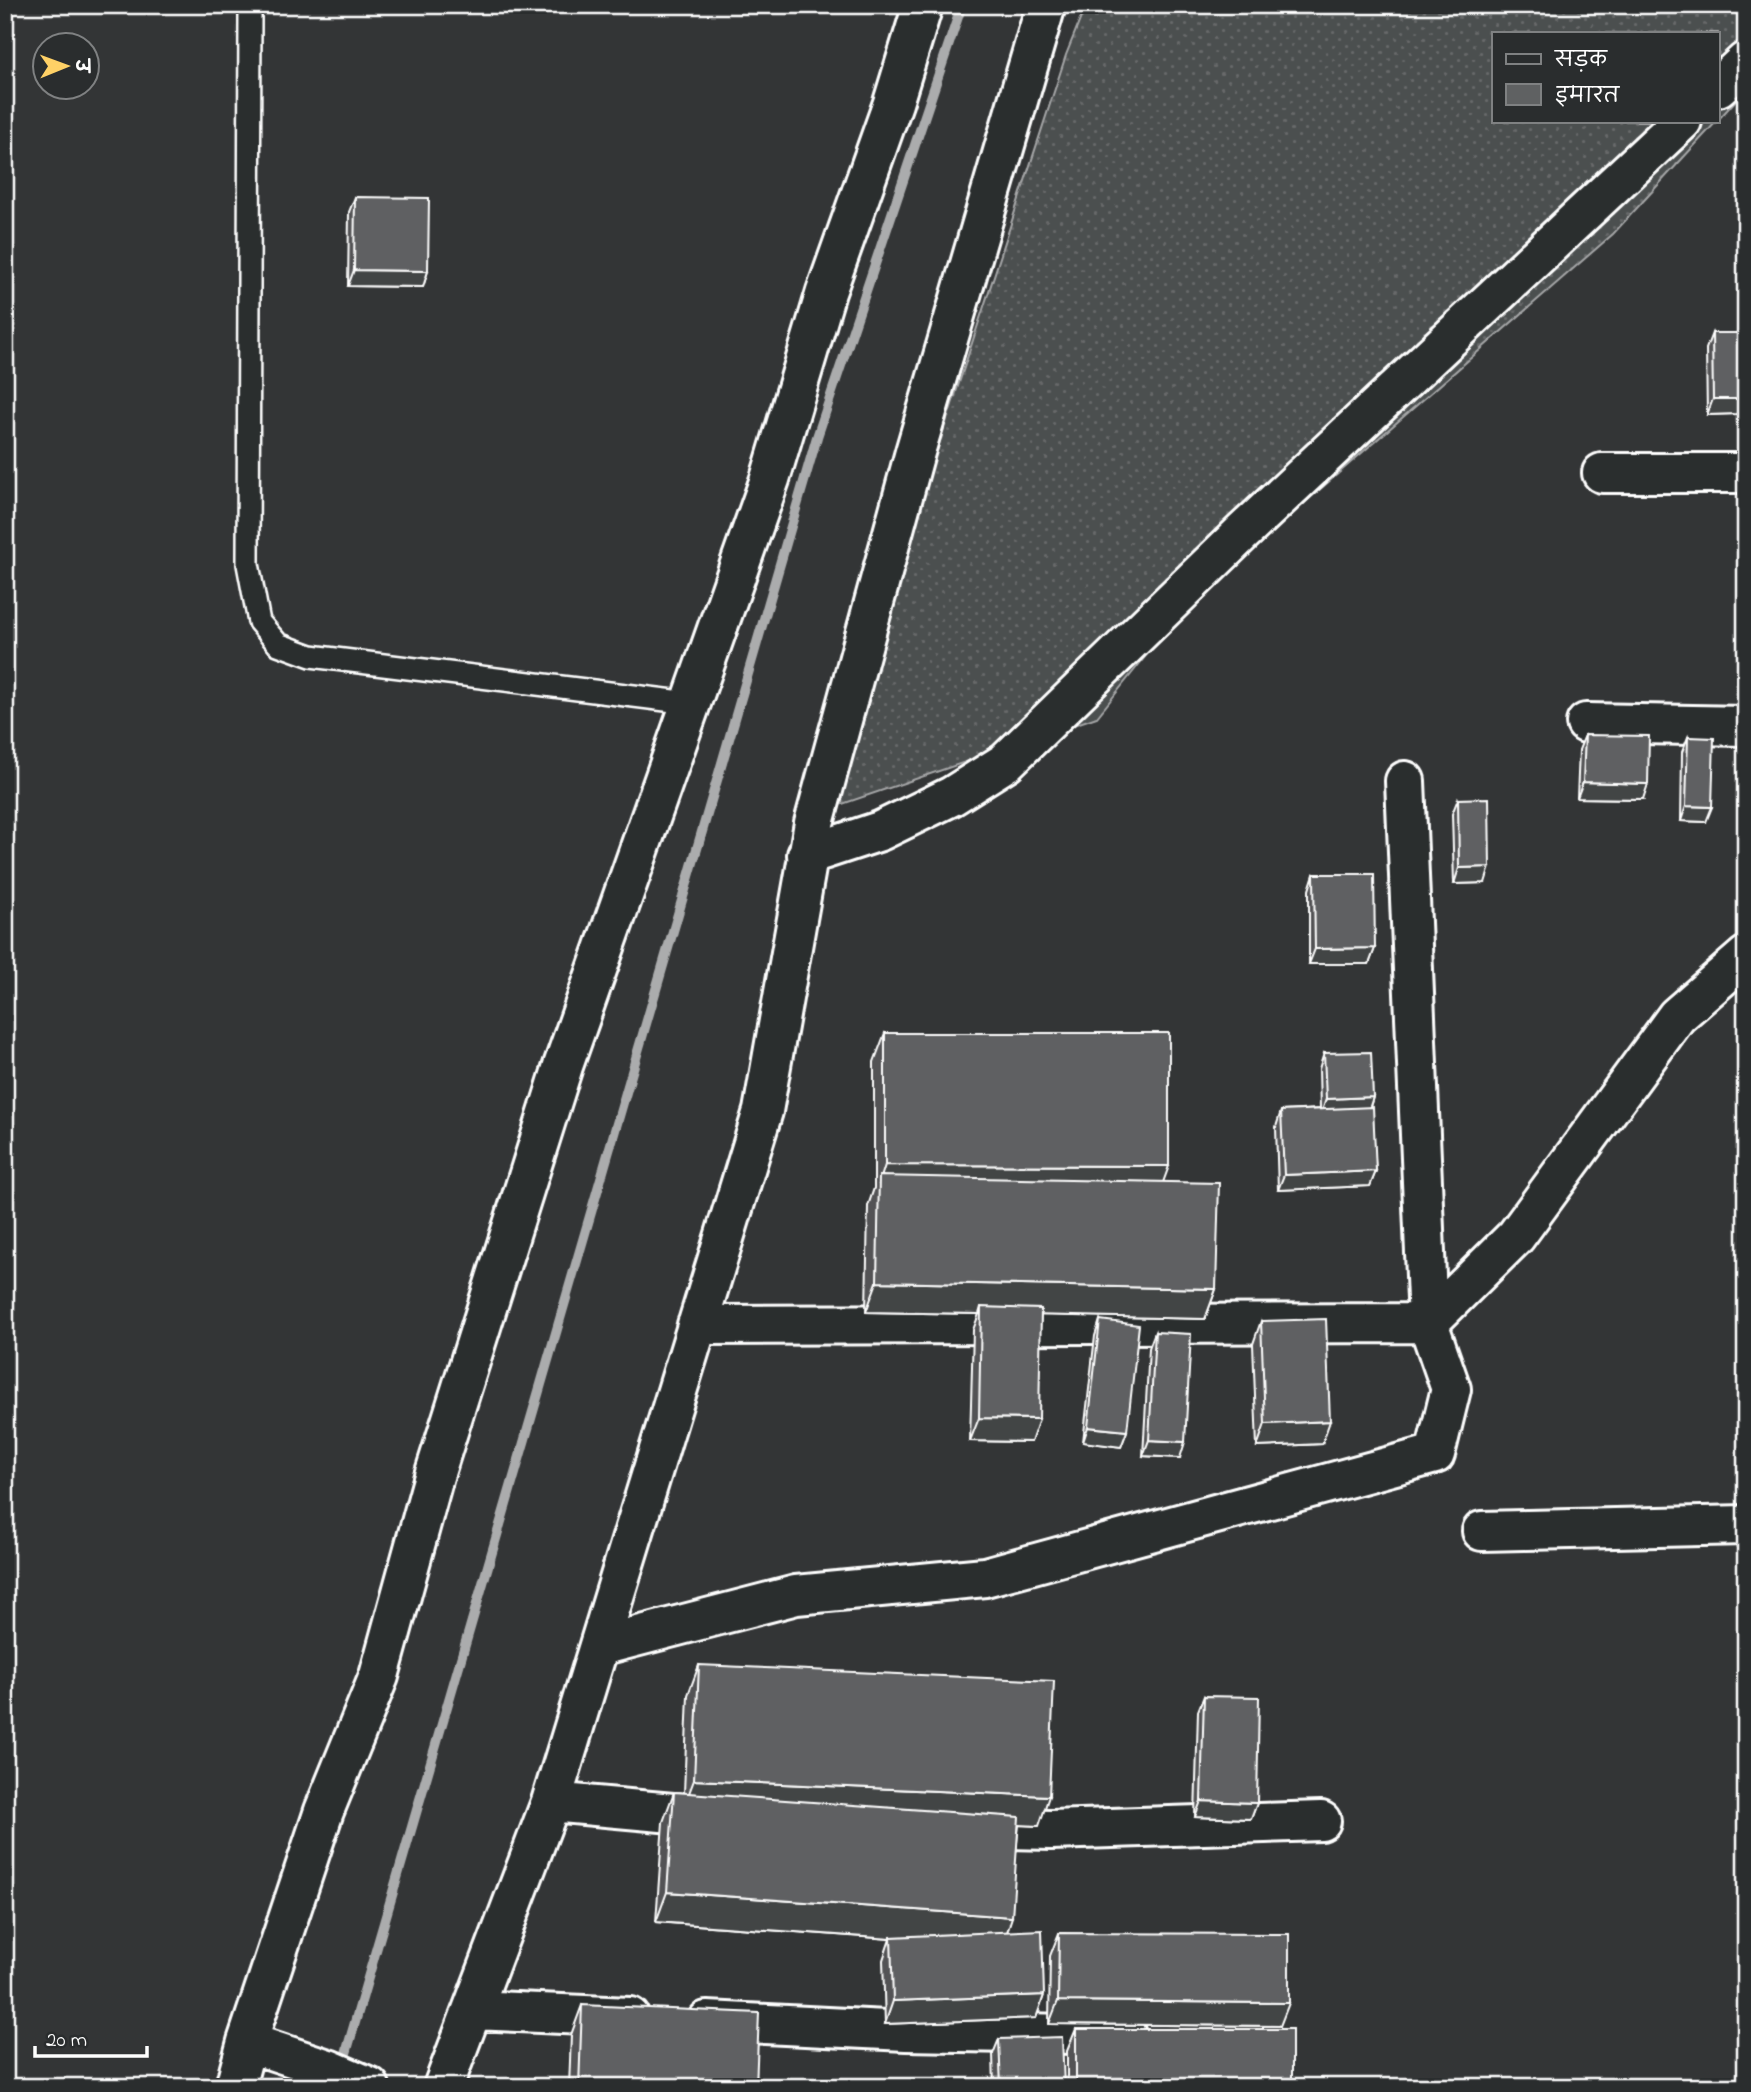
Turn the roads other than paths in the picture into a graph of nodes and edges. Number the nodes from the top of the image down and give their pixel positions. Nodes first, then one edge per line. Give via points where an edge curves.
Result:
1 (923, 5) edge
2 (1046, 5) edge
3 (250, 12) dead end
4 (1746, 61) edge
5 (1720, 85) edge
6 (1681, 122) edge
7 (1602, 473) dead end
8 (1746, 473) edge
9 (690, 703) junction
10 (1586, 723) dead end
11 (1746, 726) edge
12 (1405, 781) dead end
13 (807, 855) junction
14 (1746, 956) edge
15 (1428, 1323) junction
16 (697, 1325) junction
17 (1746, 1525) edge
18 (1482, 1531) dead end
19 (600, 1646) junction
20 (551, 1802) junction
21 (754, 1820) edge
22 (1321, 1821) dead end
23 (929, 1827) edge
24 (474, 2010) junction
25 (1155, 2035) edge
26 (247, 2042) junction
27 (235, 2087) edge
28 (370, 2087) edge
29 (443, 2087) edge

1 - 9 street via 826,292 769,479
2 - 13 street via 915,452
3 - 9 lane via 248,564 259,622 278,644 311,656
4 - 5 street
6 - 13 street via 1242,533 1006,762 952,796 880,831
7 - 8 street
9 - 26 street via 563,1066 434,1476 379,1676 324,1811
10 - 11 street
12 - 15 street
13 - 16 street via 762,1111
14 - 15 street via 1677,1016 1516,1236
15 - 16 street
15 - 19 street via 1451,1389 1434,1454 985,1577 796,1595
16 - 19 street
17 - 18 street
19 - 20 street
20 - 21 street
20 - 24 street
22 - 23 street via 1051,1830
24 - 25 street via 906,2031
24 - 29 street
26 - 27 street
26 - 28 street

